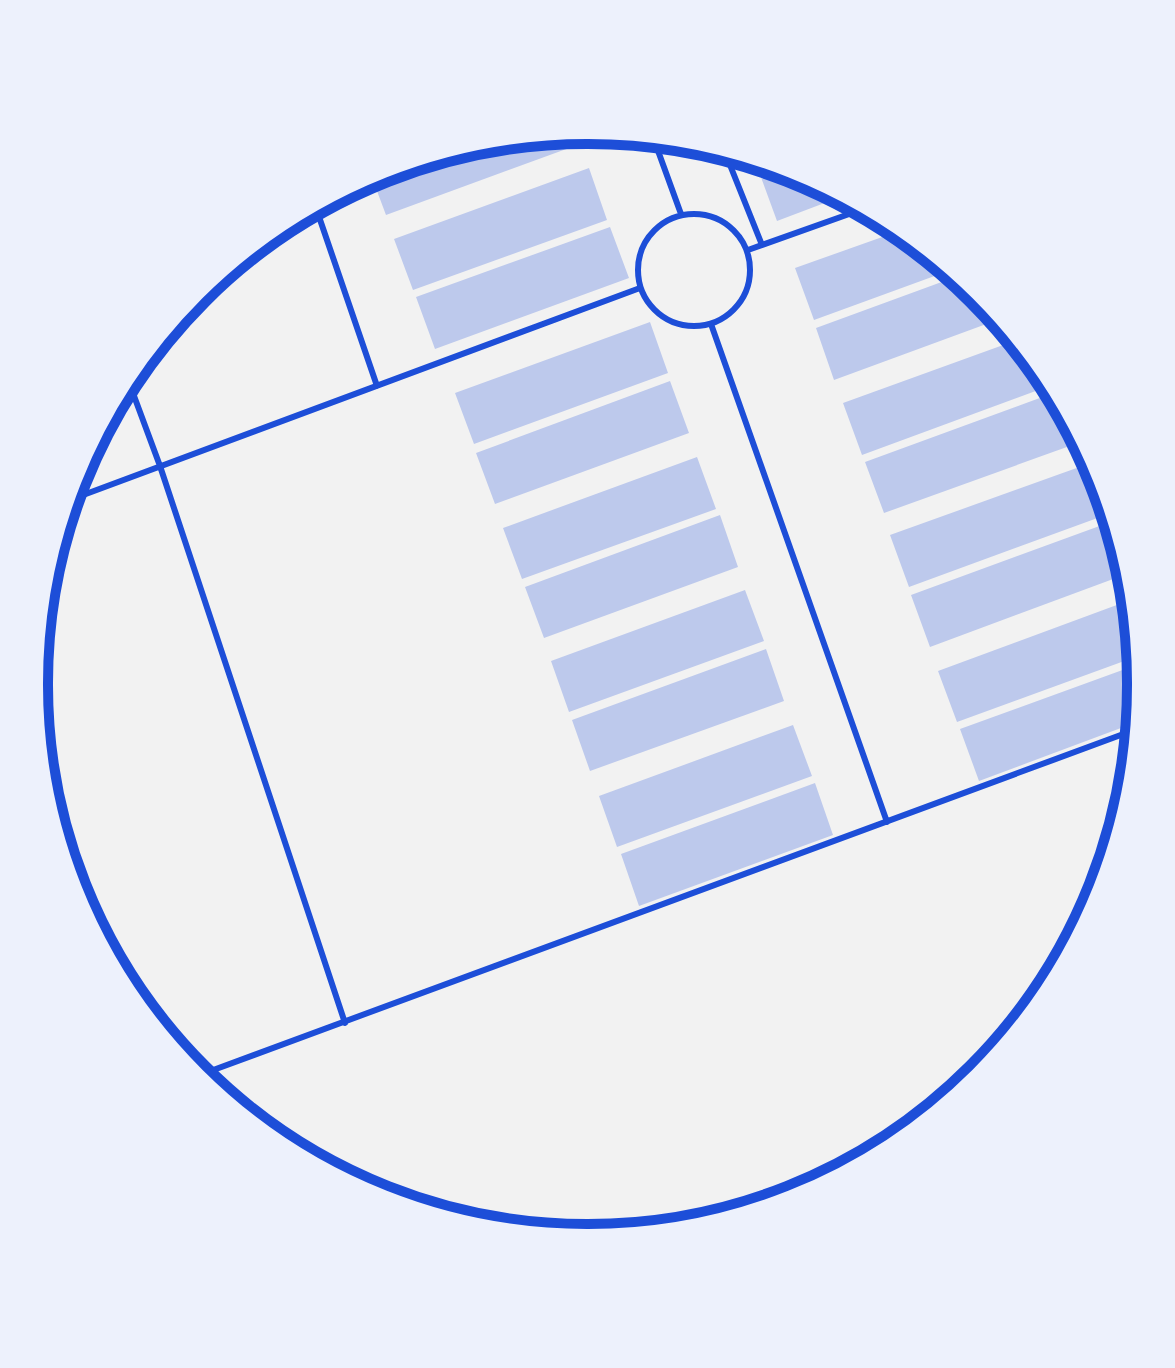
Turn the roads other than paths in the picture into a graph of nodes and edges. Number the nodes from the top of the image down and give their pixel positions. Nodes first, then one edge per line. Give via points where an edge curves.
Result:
1 (657, 149) edge
2 (729, 164) edge
3 (851, 213) edge
4 (681, 214) junction
5 (319, 216) edge
6 (762, 245) junction
7 (748, 250) junction
8 (640, 288) junction
9 (711, 324) junction
10 (377, 386) junction
11 (133, 393) edge
12 (160, 466) junction
13 (83, 495) edge
14 (1124, 734) edge
15 (887, 822) junction
16 (345, 1023) junction
17 (212, 1071) edge

1 - 4 lane
2 - 6 lane
3 - 6 lane
4 - 7 lane via 722,220
4 - 8 lane via 660,224 644,242 637,265
5 - 10 lane
6 - 7 lane
7 - 9 lane via 751,273 746,295 731,313
8 - 9 lane via 650,307 668,321 690,327
8 - 10 lane
9 - 15 lane
10 - 12 lane
11 - 12 lane
12 - 13 lane
12 - 16 lane
14 - 15 lane
15 - 16 lane
16 - 17 lane

